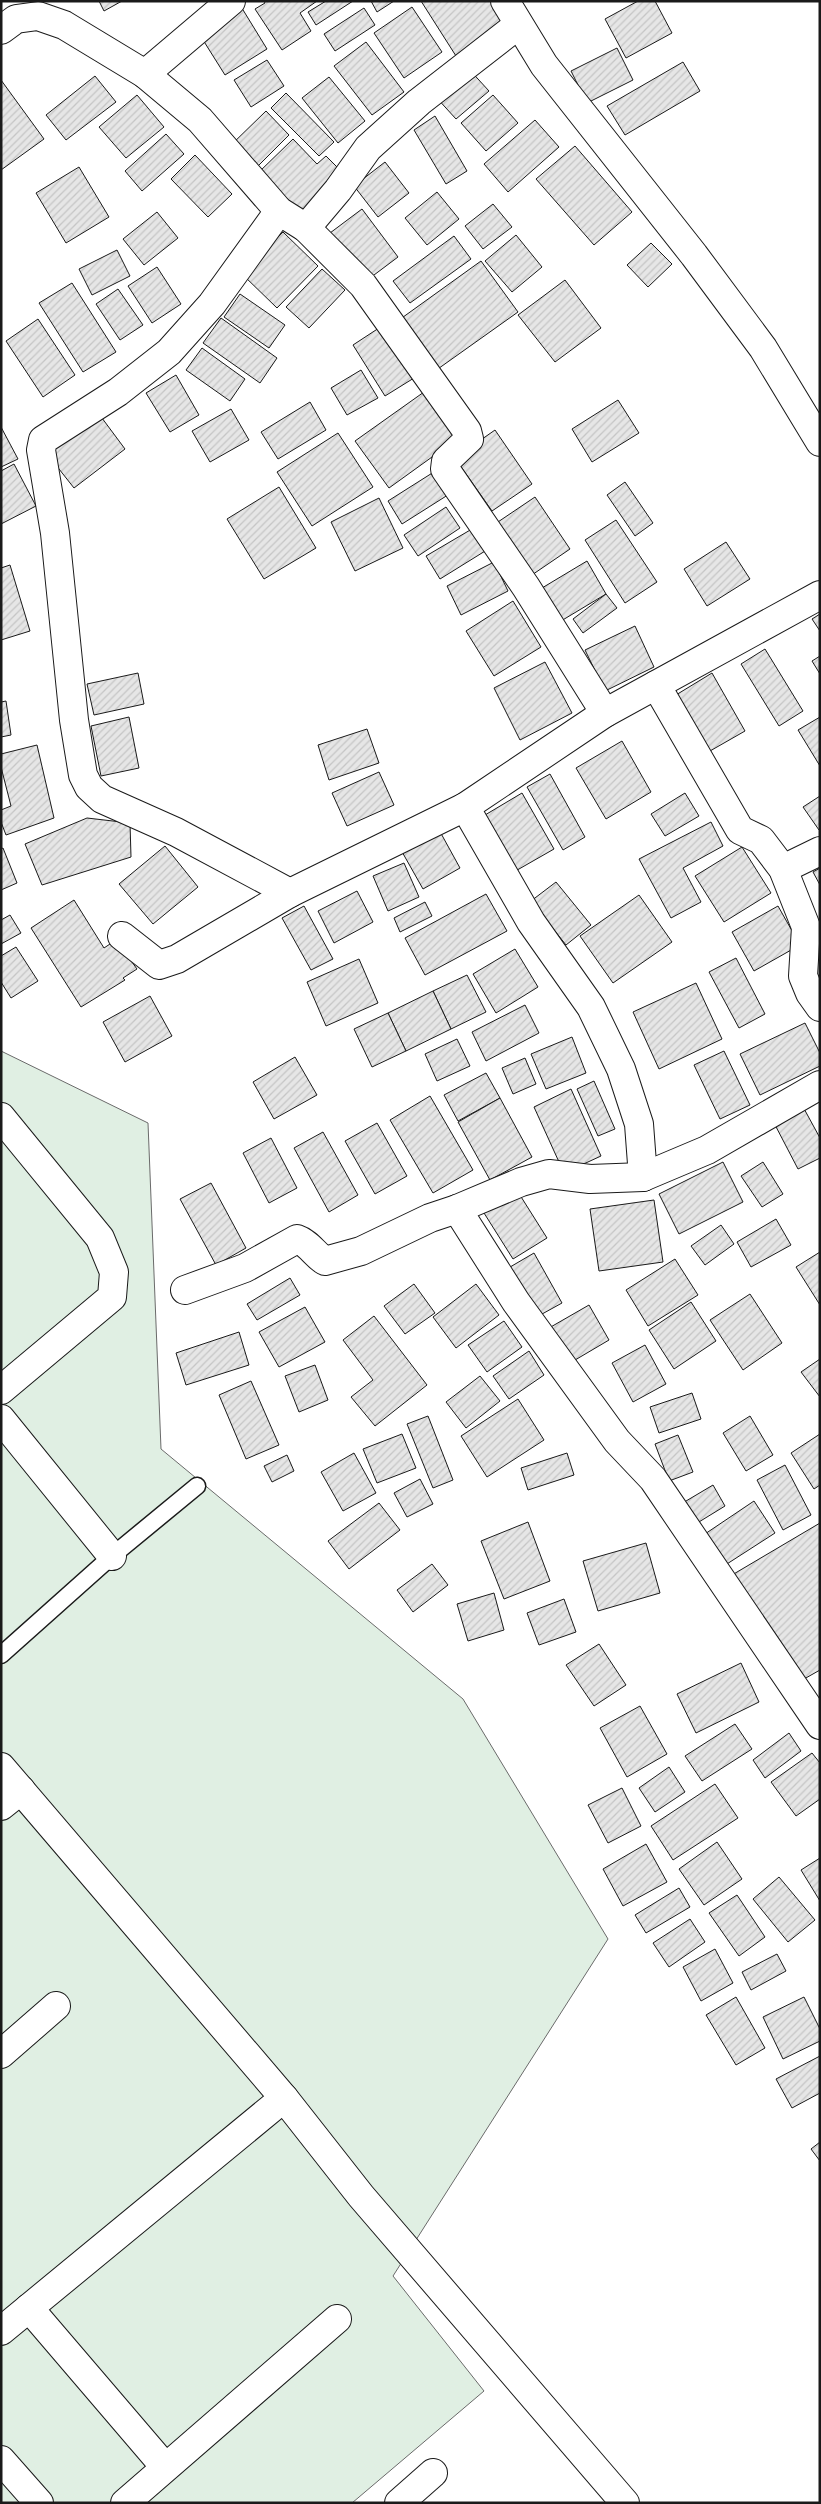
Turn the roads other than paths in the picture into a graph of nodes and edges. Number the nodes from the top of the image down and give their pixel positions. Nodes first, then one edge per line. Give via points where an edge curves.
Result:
1 (48, 1) edge
2 (231, 1) edge
3 (505, 1) edge
4 (64, 25) junction
5 (518, 25) junction
6 (1, 30) edge
7 (145, 74) junction
8 (279, 211) junction
9 (306, 228) junction
10 (820, 442) edge
11 (820, 595) edge
12 (656, 685) junction
13 (605, 713) junction
14 (465, 807) junction
15 (820, 851) edge
16 (784, 869) junction
17 (290, 893) junction
18 (122, 936) dead end
19 (820, 1007) edge
20 (820, 1085) edge
21 (1, 1117) edge
22 (643, 1177) junction
23 (458, 1209) junction
24 (185, 1290) dead end
25 (1, 1390) edge
26 (1, 1419) edge
27 (197, 1486) dead end
28 (112, 1556) junction
29 (1, 1655) edge
30 (820, 1725) edge
31 (1, 1767) edge
32 (11, 1798) edge
33 (56, 2006) dead end
34 (1, 2054) edge
35 (284, 2098) junction
36 (29, 2308) junction
37 (338, 2319) dead end
38 (1, 2331) edge
39 (1, 2460) edge
40 (165, 2467) junction
41 (433, 2473) dead end
42 (39, 2503) edge
43 (125, 2503) edge
44 (399, 2503) edge
45 (625, 2503) edge

1 - 4 street
2 - 7 street
3 - 5 street
4 - 6 street via 38,16 16,19
4 - 7 street
5 - 9 street via 419,102 368,148
5 - 10 street via 544,65 763,348
7 - 8 street via 200,120
8 - 9 street
8 - 17 street via 212,304 169,352 118,392 42,440 41,450 54,534 74,720 83,775 89,787 102,799 176,832
9 - 13 street via 363,285 467,431 469,439 446,461 445,469 526,587
11 - 12 street
12 - 13 street
12 - 16 street via 740,830 761,840
13 - 14 street
14 - 17 street
14 - 22 street via 531,922 591,1007 621,1069 639,1124
15 - 16 street
16 - 19 street via 806,927 803,976 810,994
17 - 18 street via 167,963 159,965
20 - 22 street via 707,1150
21 - 25 street via 100,1238 114,1272 112,1297
22 - 23 street via 590,1179 550,1174 521,1182
23 - 24 street via 430,1218 361,1251 325,1261 315,1255 304,1241 297,1239 245,1268
23 - 30 street via 521,1309 617,1441 653,1479
26 - 28 street
27 - 28 lane
28 - 29 lane
31 - 32 street
32 - 35 street
33 - 34 street
35 - 36 street
35 - 45 street via 361,2196
36 - 38 street
36 - 40 street
37 - 40 street
39 - 42 street
40 - 43 street
41 - 44 street

